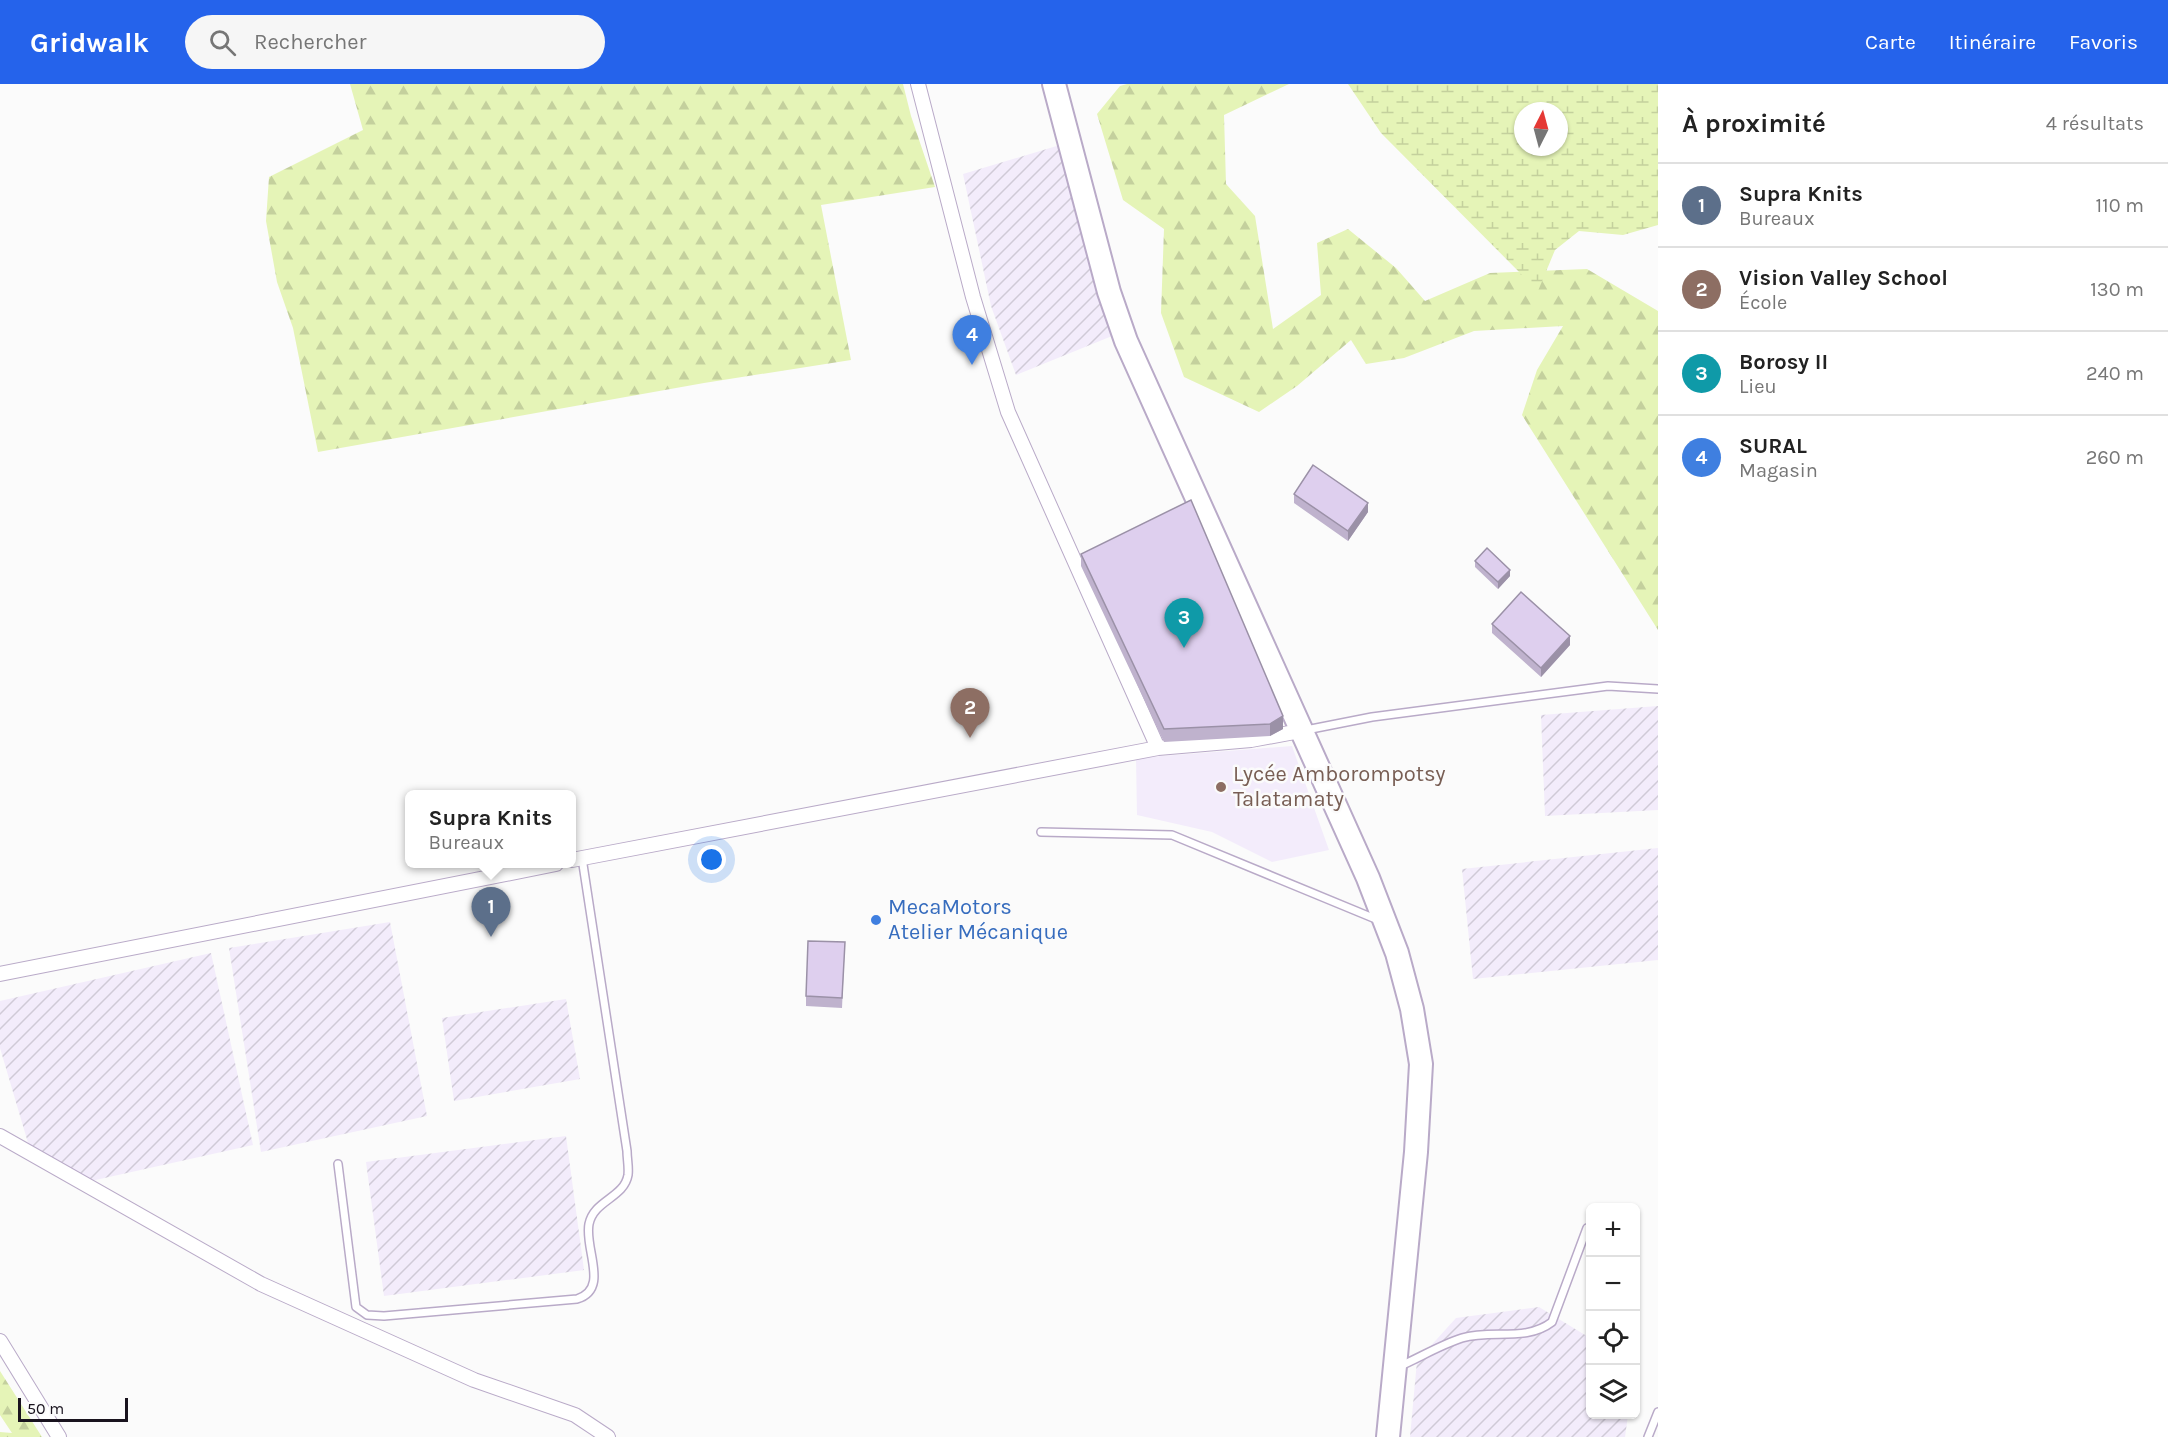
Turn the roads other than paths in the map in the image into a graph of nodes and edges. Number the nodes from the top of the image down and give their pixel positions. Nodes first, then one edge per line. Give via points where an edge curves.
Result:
1 (918, 84) edge
2 (1054, 84) edge
3 (1658, 689) edge
4 (1300, 731) junction
5 (1158, 748) junction
6 (1041, 832) dead end
7 (577, 859) edge
8 (536, 868) edge
9 (1386, 923) junction
10 (0, 974) edge
11 (0, 1136) edge
12 (338, 1164) dead end
13 (1586, 1231) edge
14 (0, 1341) edge
15 (1396, 1368) junction
16 (1658, 1412) edge
17 (59, 1437) edge
18 (608, 1437) edge
19 (1388, 1437) edge
20 (1647, 1437) edge

1 - 5 street via 973,297 1008,412
2 - 4 main road via 1109,292 1126,341
3 - 4 lane via 1608,686 1372,717
4 - 5 street via 1272,738
4 - 9 main road
5 - 7 street
6 - 9 lane via 1172,835
7 - 12 lane via 628,1176 621,1190 594,1210 589,1225 593,1288 588,1296 367,1315 357,1307
8 - 10 street
9 - 15 main road via 1412,1009 1421,1064
11 - 18 street via 261,1284 474,1380 575,1415
13 - 15 lane via 1552,1322 1545,1328 1533,1333 1462,1338
14 - 17 street
15 - 19 main road
16 - 20 lane

